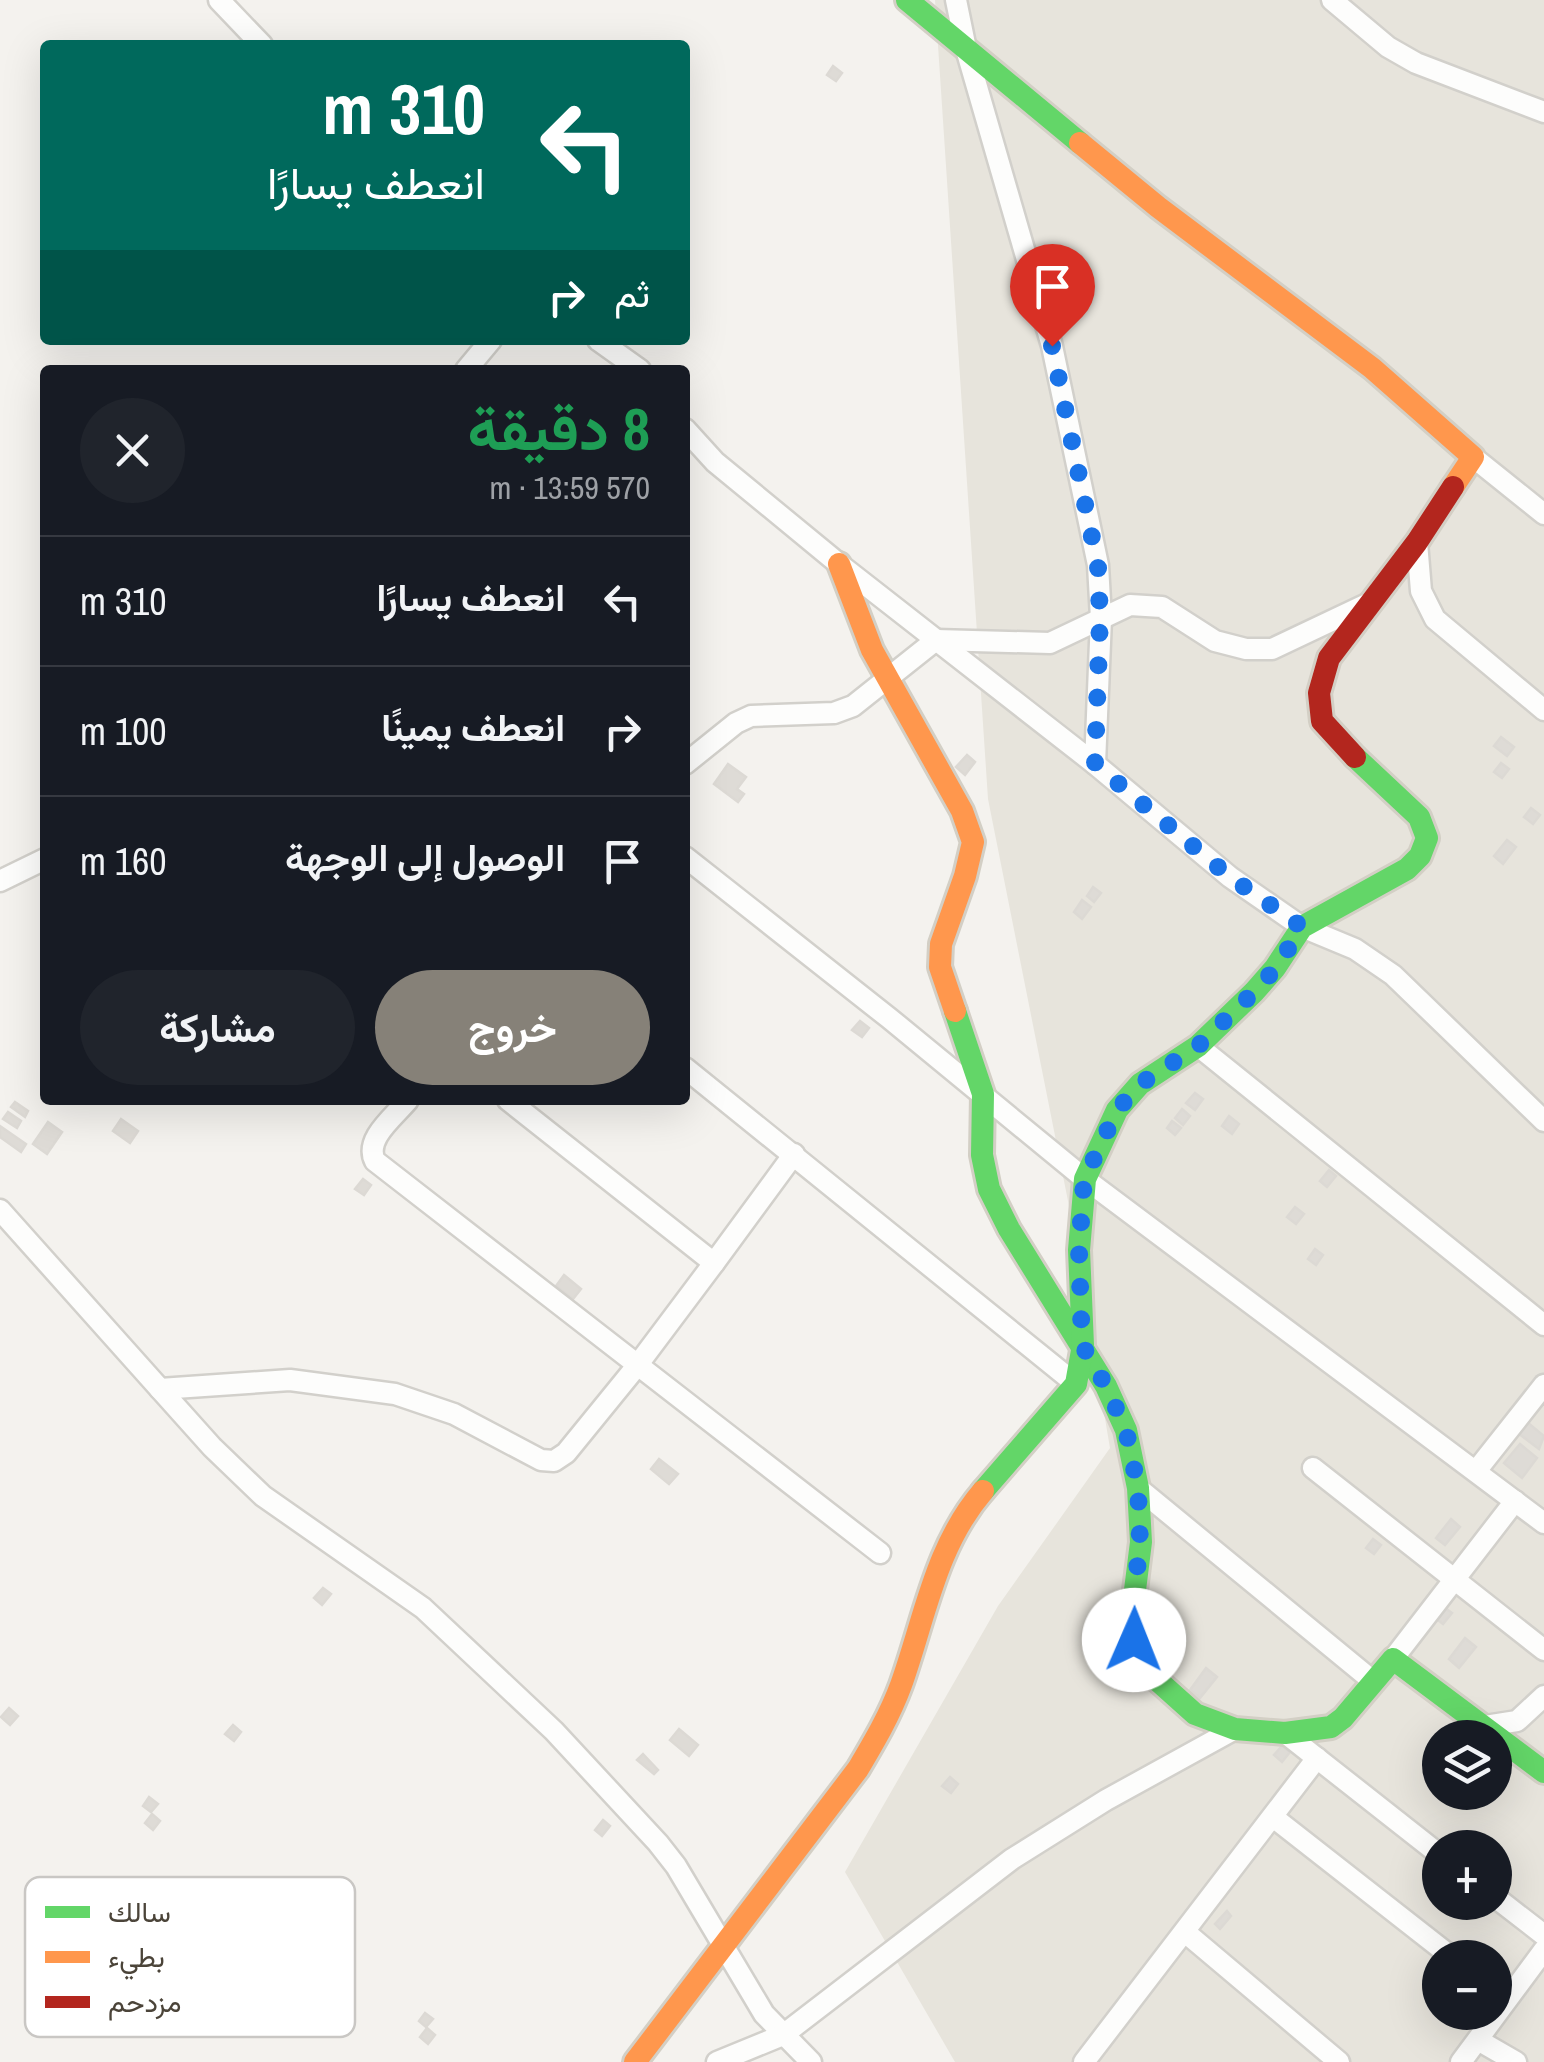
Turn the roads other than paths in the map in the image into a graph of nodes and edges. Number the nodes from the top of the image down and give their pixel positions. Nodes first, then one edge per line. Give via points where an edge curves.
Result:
1 (220, 0) edge
2 (907, 0) edge
3 (956, 0) edge
4 (1332, 0) edge
5 (257, 40) edge
6 (966, 48) junction
7 (1544, 112) edge
8 (487, 345) edge
9 (605, 345) edge
10 (470, 365) edge
11 (633, 365) edge
12 (690, 434) edge
13 (1474, 458) junction
14 (1544, 514) edge
15 (1417, 542) junction
16 (839, 564) junction
17 (1369, 603) junction
18 (1100, 618) junction
19 (936, 640) junction
20 (887, 679) junction
21 (1544, 710) edge
22 (690, 760) edge
23 (1095, 764) junction
24 (40, 861) edge
25 (690, 861) edge
26 (0, 881) edge
27 (1302, 927) junction
28 (1198, 1046) junction
29 (690, 1072) edge
30 (983, 1094) junction
31 (404, 1105) edge
32 (514, 1105) edge
33 (1544, 1121) edge
34 (794, 1154) junction
35 (1084, 1180) junction
36 (0, 1210) edge
37 (714, 1263) junction
38 (1544, 1325) edge
39 (1082, 1345) junction
40 (636, 1367) junction
41 (1076, 1384) junction
42 (1544, 1385) edge
43 (160, 1389) junction
44 (1313, 1468) dead end
45 (1476, 1471) junction
46 (1138, 1488) junction
47 (1515, 1501) junction
48 (1544, 1524) edge
49 (880, 1553) dead end
50 (1454, 1580) junction
51 (1544, 1650) edge
52 (1393, 1659) junction
53 (1374, 1682) junction
54 (1544, 1696) edge
55 (1477, 1720) edge
56 (1512, 1722) edge
57 (1234, 1729) junction
58 (1284, 1733) junction
59 (1512, 1747) edge
60 (1318, 1758) junction
61 (1544, 1772) edge
62 (1273, 1816) junction
63 (1422, 1840) edge
64 (1512, 1910) edge
65 (1185, 1932) junction
66 (1544, 1935) edge
67 (1430, 1940) edge
68 (723, 1946) junction
69 (1544, 1950) edge
70 (1512, 1984) edge
71 (1483, 2030) edge
72 (783, 2035) junction
73 (1478, 2040) junction
74 (635, 2062) edge
75 (717, 2062) edge
76 (811, 2062) edge
77 (1084, 2062) edge
78 (1339, 2062) edge
79 (1461, 2062) edge
80 (1516, 2062) edge

1 - 5 street
2 - 6 street
3 - 6 street
4 - 7 street via 1416,63
6 - 13 street via 1144,195 1372,368
6 - 18 street via 1052,346 1098,566
8 - 10 street
9 - 11 street
12 - 16 street
13 - 14 street
13 - 15 street
15 - 17 street
15 - 21 street via 1422,591 1434,619
16 - 19 street
16 - 20 street
17 - 18 street via 1272,648 1246,650 1215,641 1162,607 1130,605
17 - 27 street via 1330,658 1319,693 1322,721 1419,817 1427,838 1407,869
18 - 19 street via 1050,643
18 - 23 street
19 - 20 street
19 - 23 street
20 - 22 street via 834,714 751,716
20 - 30 street via 973,842 940,968
23 - 27 street via 1230,877
24 - 26 street
25 - 30 street
27 - 28 street via 1276,968
27 - 33 street via 1355,949 1392,975
28 - 35 street via 1140,1084 1117,1110
28 - 38 street
29 - 34 street
30 - 35 street
30 - 39 street via 989,1190
31 - 40 street via 373,1142 375,1161
32 - 37 street
34 - 37 street
34 - 41 street
35 - 39 street
35 - 45 street
36 - 43 street
37 - 40 street
39 - 41 street
39 - 46 street via 1126,1430
40 - 43 street via 554,1461 395,1394 290,1380
40 - 49 street
41 - 68 street via 966,1511 934,1576 884,1726 858,1770
42 - 45 street
43 - 68 street via 263,1496 424,1608 554,1731 658,1843
44 - 50 street
45 - 47 street
46 - 53 street
46 - 57 street via 1134,1640 1148,1670 1169,1692 1195,1714
47 - 48 street
47 - 50 street
50 - 51 street
50 - 52 street
52 - 53 street
52 - 55 street
53 - 58 street via 1331,1726
54 - 56 street
57 - 58 street
57 - 72 street via 1012,1860
58 - 60 street
59 - 61 street
60 - 62 street
60 - 63 street
62 - 65 street
62 - 67 street
64 - 66 street
65 - 77 street
65 - 78 street
68 - 72 street
68 - 74 street
69 - 70 street
71 - 73 street
72 - 75 street
72 - 76 street
73 - 79 street
73 - 80 street

